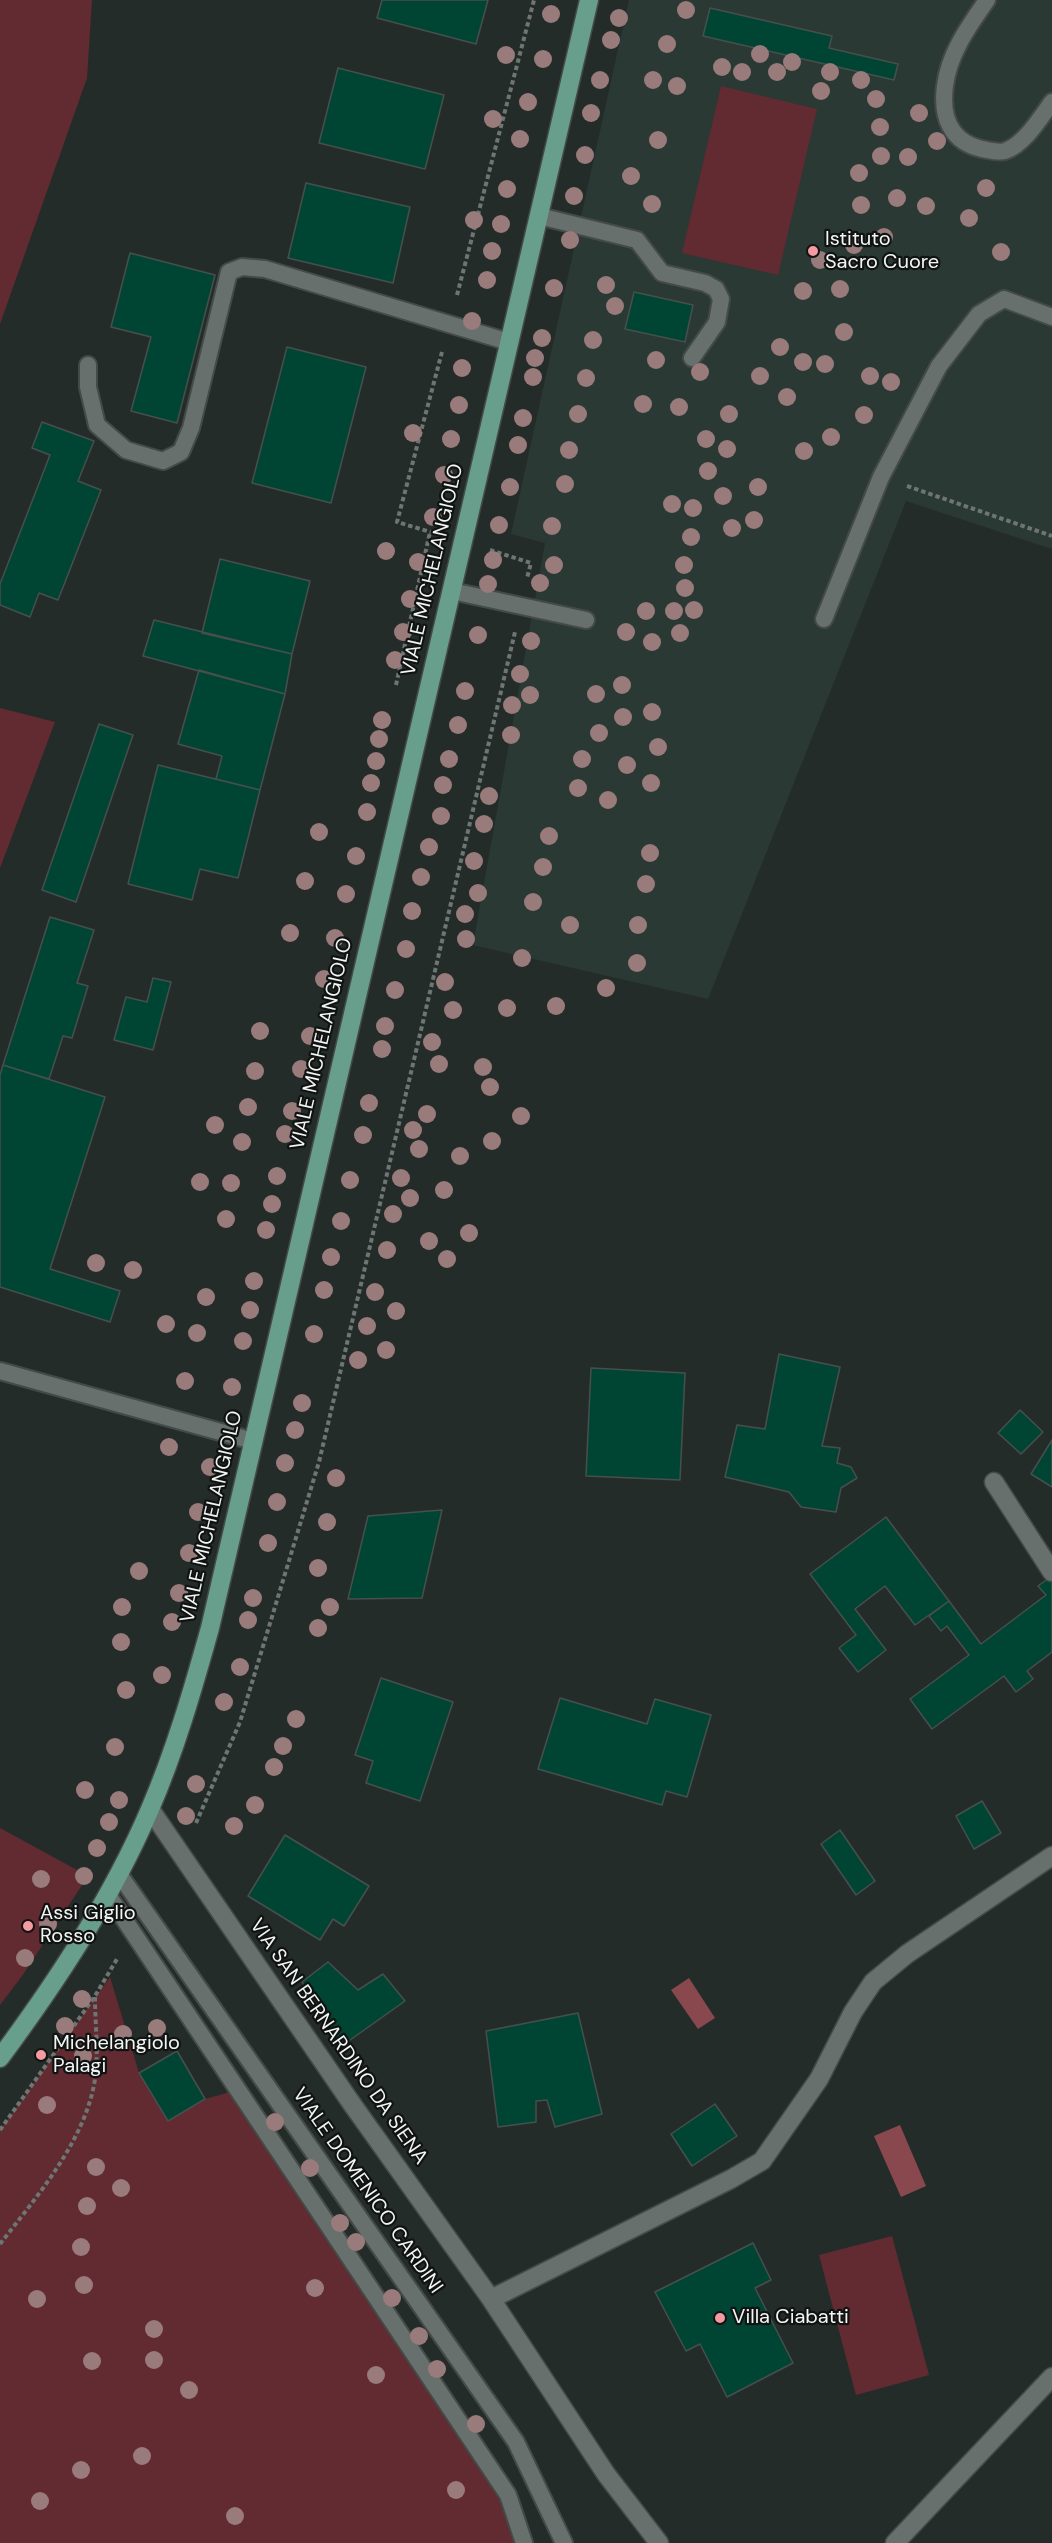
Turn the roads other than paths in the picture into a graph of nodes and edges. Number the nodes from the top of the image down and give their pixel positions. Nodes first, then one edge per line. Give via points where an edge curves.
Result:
1 (589, 0) edge
2 (987, 0) edge
3 (1052, 102) edge
4 (539, 216) junction
5 (1052, 317) edge
6 (509, 342) junction
7 (692, 358) dead end
8 (88, 365) dead end
9 (452, 591) junction
10 (824, 619) dead end
11 (586, 620) dead end
12 (0, 1371) edge
13 (253, 1441) junction
14 (994, 1482) dead end
15 (1052, 1572) edge
16 (150, 1809) junction
17 (1052, 1856) edge
18 (119, 1874) junction
19 (108, 1895) junction
20 (0, 2058) edge
21 (491, 2299) junction
22 (1052, 2377) edge
23 (524, 2543) edge
24 (564, 2543) edge
25 (659, 2543) edge
26 (895, 2543) edge

1 - 4 main road, VIALE MICHELANGIOLO
2 - 3 lane via 958,43 945,84 944,113 953,132 967,145 1005,151 1026,137
4 - 6 main road, VIALE MICHELANGIOLO
4 - 7 lane via 637,240 662,273 716,289 721,299 717,322
5 - 10 lane via 1004,299 979,314 939,366 881,477
6 - 8 lane via 265,269 242,267 229,272 191,428 181,452 163,461 126,450 97,425 88,387
6 - 9 main road, VIALE MICHELANGIOLO
9 - 11 lane
9 - 13 main road, VIALE MICHELANGIOLO
12 - 13 lane
13 - 16 main road, VIALE MICHELANGIOLO via 210,1628 188,1706
14 - 15 street
16 - 18 main road, VIALE MICHELANGIOLO
16 - 21 street, VIA SAN BERNARDINO DA SIENA
17 - 21 street via 873,1982 819,2079 762,2161
18 - 19 main road, VIALE MICHELANGIOLO
18 - 24 lane, VIALE DOMENICO CARDINI via 516,2442
19 - 20 main road, VIALE MICHELANGIOLO via 38,2008
19 - 23 lane via 508,2495
21 - 25 street, VIA SAN BERNARDINO DA SIENA via 606,2474
22 - 26 street

